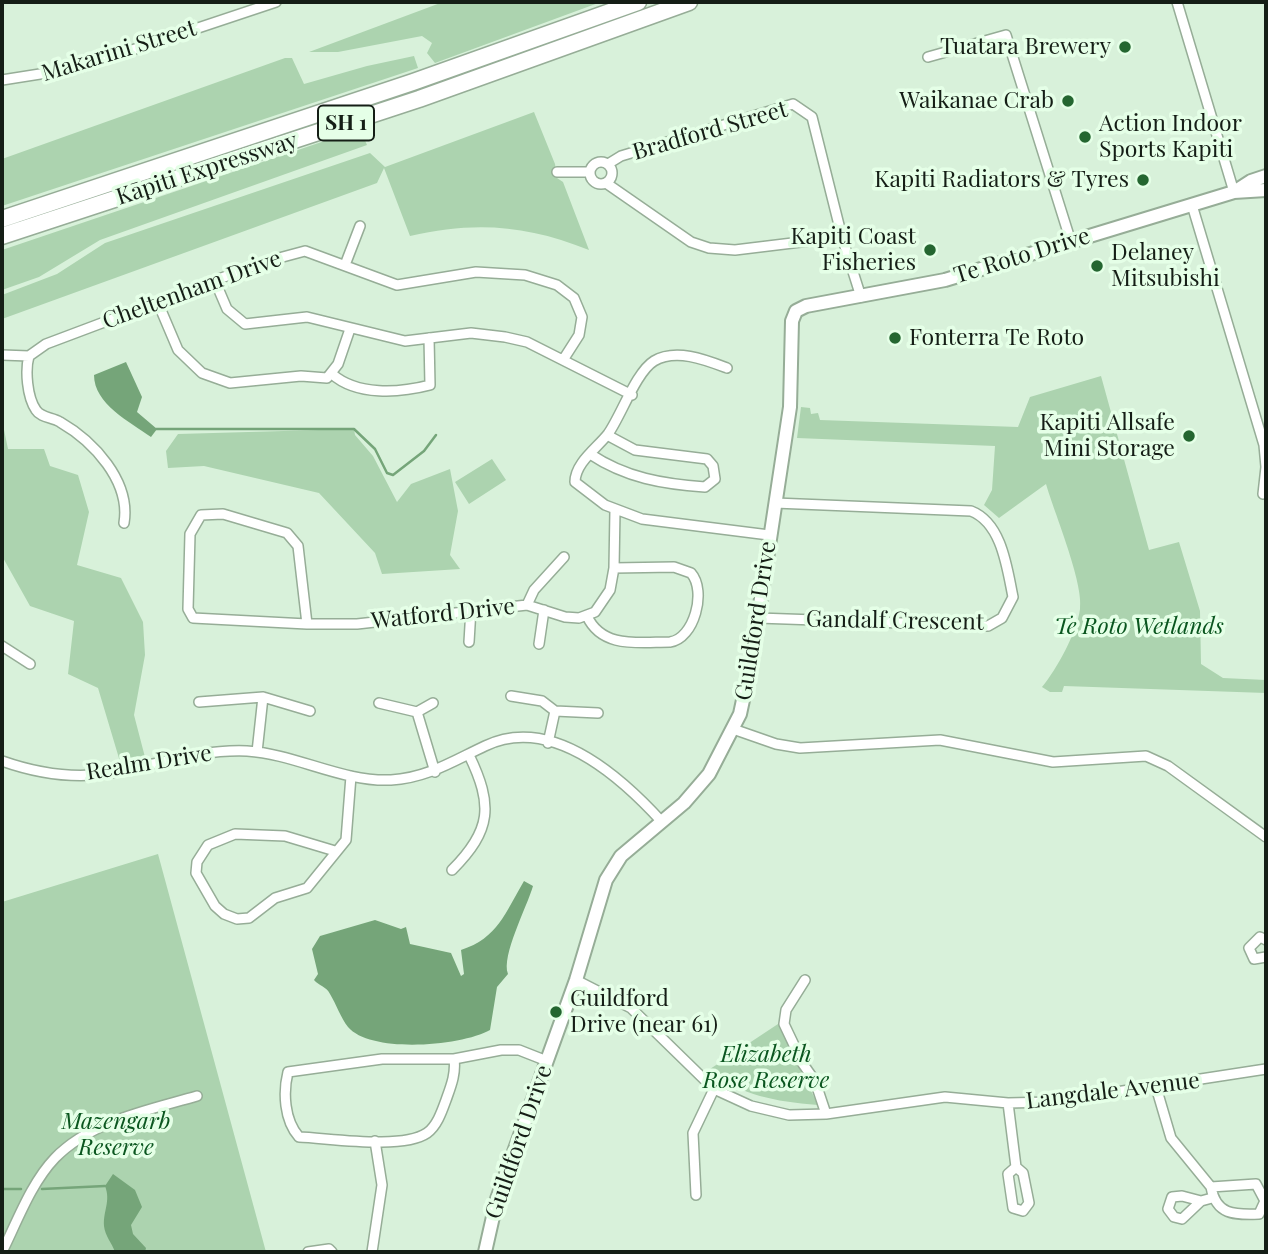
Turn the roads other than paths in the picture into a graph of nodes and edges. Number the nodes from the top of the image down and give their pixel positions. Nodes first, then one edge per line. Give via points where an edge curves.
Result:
1 (276, 2) edge
2 (638, 2) edge
3 (688, 2) edge
4 (1177, 2) edge
5 (928, 57) dead end
6 (2, 80) edge
7 (608, 164) junction
8 (557, 172) dead end
9 (590, 172) junction
10 (1266, 176) edge
11 (606, 183) junction
12 (1266, 190) edge
13 (1234, 192) junction
14 (1192, 205) junction
15 (2, 219) edge
16 (360, 226) dead end
17 (2, 236) edge
18 (842, 237) junction
19 (1071, 242) junction
20 (345, 265) junction
21 (215, 281) junction
22 (861, 297) junction
23 (158, 303) junction
24 (806, 306) joint
25 (350, 328) junction
26 (429, 338) junction
27 (2, 355) edge
28 (29, 356) junction
29 (563, 360) junction
30 (727, 368) dead end
31 (332, 374) junction
32 (632, 395) junction
33 (607, 435) junction
34 (590, 454) junction
35 (1263, 494) dead end
36 (775, 503) junction
37 (615, 510) junction
38 (124, 523) dead end
39 (769, 535) junction
40 (564, 557) dead end
41 (614, 568) junction
42 (527, 605) junction
43 (471, 609) junction
44 (544, 610) junction
45 (587, 616) junction
46 (758, 618) junction
47 (307, 624) junction
48 (469, 642) dead end
49 (539, 644) dead end
50 (2, 646) edge
51 (30, 664) dead end
52 (511, 696) dead end
53 (262, 697) junction
54 (199, 702) dead end
55 (379, 703) dead end
56 (433, 703) dead end
57 (310, 711) dead end
58 (555, 711) junction
59 (417, 712) junction
60 (598, 713) dead end
61 (733, 729) junction
62 (548, 743) junction
63 (257, 752) junction
64 (469, 755) junction
65 (2, 761) edge
66 (435, 772) junction
67 (351, 776) junction
68 (662, 822) junction
69 (1266, 836) edge
70 (335, 850) junction
71 (452, 870) dead end
72 (1266, 940) edge
73 (1266, 957) edge
74 (576, 980) junction
75 (805, 980) dead end
76 (454, 1059) junction
77 (547, 1061) junction
78 (1266, 1069) edge
79 (1156, 1087) junction
80 (714, 1089) junction
81 (197, 1096) dead end
82 (1008, 1103) junction
83 (826, 1114) junction
84 (376, 1141) junction
85 (1016, 1167) dead end
86 (1211, 1187) junction
87 (696, 1195) dead end
88 (1212, 1198) junction
89 (1201, 1201) dead end
90 (2, 1252) edge
91 (308, 1252) edge
92 (332, 1252) edge
93 (372, 1252) edge
94 (485, 1252) edge

1 - 6 street, Makarini Street via 78,68
2 - 15 highway, Kāpiti Expressway / SH 1
3 - 17 highway, Kāpiti Expressway / SH 1 via 419,99
4 - 13 street
5 - 19 street via 1006,34
7 - 9 street, Bradford Street via 597,162
7 - 11 street, Bradford Street via 612,173
7 - 18 street, Bradford Street via 621,156 793,104 812,117
8 - 9 street, Bradford Street
9 - 11 street, Bradford Street via 595,182
10 - 13 street, Te Roto Drive
11 - 18 street, Bradford Street via 691,242 709,248 735,250
12 - 13 street, Te Roto Drive
13 - 14 street, Te Roto Drive
14 - 19 street, Te Roto Drive
14 - 35 street via 1264,445
16 - 20 street
18 - 22 street, Bradford Street
19 - 22 street, Te Roto Drive via 945,280
20 - 21 street, Cheltenham Drive via 305,251
20 - 29 street, Cheltenham Drive via 397,285 476,272 525,275 557,285 574,298 582,317 579,335
21 - 23 street, Cheltenham Drive
21 - 25 street via 227,309 245,324 307,317
22 - 24 street, Te Roto Drive
23 - 28 street, Cheltenham Drive via 46,344
23 - 31 street via 182,357 222,382 327,378
24 - 36 street, Guildford Drive via 796,311 792,321 790,407
25 - 26 street via 404,341
25 - 31 street
26 - 29 street via 471,333 505,337
26 - 31 street via 430,385 392,392 344,383
27 - 28 street
28 - 38 street via 27,371 36,410 71,429 109,464
29 - 32 street
30 - 32 street via 676,355 655,360 644,370
32 - 33 street
33 - 34 street
33 - 34 street via 635,450 707,460 715,479 705,487 656,483 626,474
34 - 37 street via 575,476 578,486
36 - 39 street, Guildford Drive
36 - 46 street, Gandalf Crescent via 979,514 995,530 1013,597 1002,618 988,626
37 - 39 street via 656,521
37 - 41 street
39 - 46 street, Guildford Drive
40 - 42 street via 534,590
41 - 45 street via 604,603
41 - 45 street via 679,568 691,573 698,586 688,631 677,641 617,642 594,629
42 - 43 street, Watford Drive
42 - 44 street, Watford Drive
43 - 47 street, Watford Drive via 357,624
43 - 48 street
44 - 45 street, Watford Drive via 573,619
44 - 49 street
46 - 61 street, Guildford Drive via 745,698
47 - 47 street, Watford Drive via 193,618 188,609 190,534 197,518 207,512 223,514 294,538
50 - 51 street
52 - 58 street via 542,701
53 - 54 street
53 - 57 street
53 - 63 street
55 - 59 street
56 - 59 street
58 - 60 street
58 - 62 street
59 - 66 street
61 - 68 street, Guildford Drive via 709,774
61 - 69 street via 800,748 940,740 1054,762 1146,756 1168,766
62 - 64 street, Realm Drive via 502,740
62 - 68 street, Realm Drive via 576,751 611,773
63 - 65 street, Realm Drive via 216,752 88,775 32,770
63 - 67 street, Realm Drive
64 - 66 street, Realm Drive
64 - 71 street via 482,783 486,811 476,842
66 - 67 street, Realm Drive via 390,780
67 - 70 street via 347,834
68 - 74 street, Guildford Drive via 621,856 606,880
70 - 70 street via 307,888 275,898 249,918 220,912 196,873 208,845 235,834 285,836
72 - 73 street via 1261,937 1249,948 1254,959
74 - 77 street, Guildford Drive
74 - 80 street, Langdale Avenue via 631,1008
75 - 83 street via 786,1010 784,1024 815,1081
76 - 77 street via 501,1049 519,1050
76 - 84 street via 448,1095 426,1133
76 - 84 street via 382,1059 288,1072 284,1088 290,1128 299,1136
77 - 94 street, Guildford Drive via 497,1199
78 - 79 street, Langdale Avenue
79 - 82 street, Langdale Avenue via 1063,1101
79 - 86 street via 1171,1138
80 - 83 street, Langdale Avenue via 751,1106 789,1115
80 - 87 street via 693,1133
81 - 90 street via 119,1120 83,1137 55,1159
82 - 83 street, Langdale Avenue via 945,1097
82 - 85 street
84 - 93 street via 383,1185
86 - 88 street
86 - 88 street via 1256,1184 1265,1201 1259,1214 1235,1214
88 - 89 street
91 - 92 street

